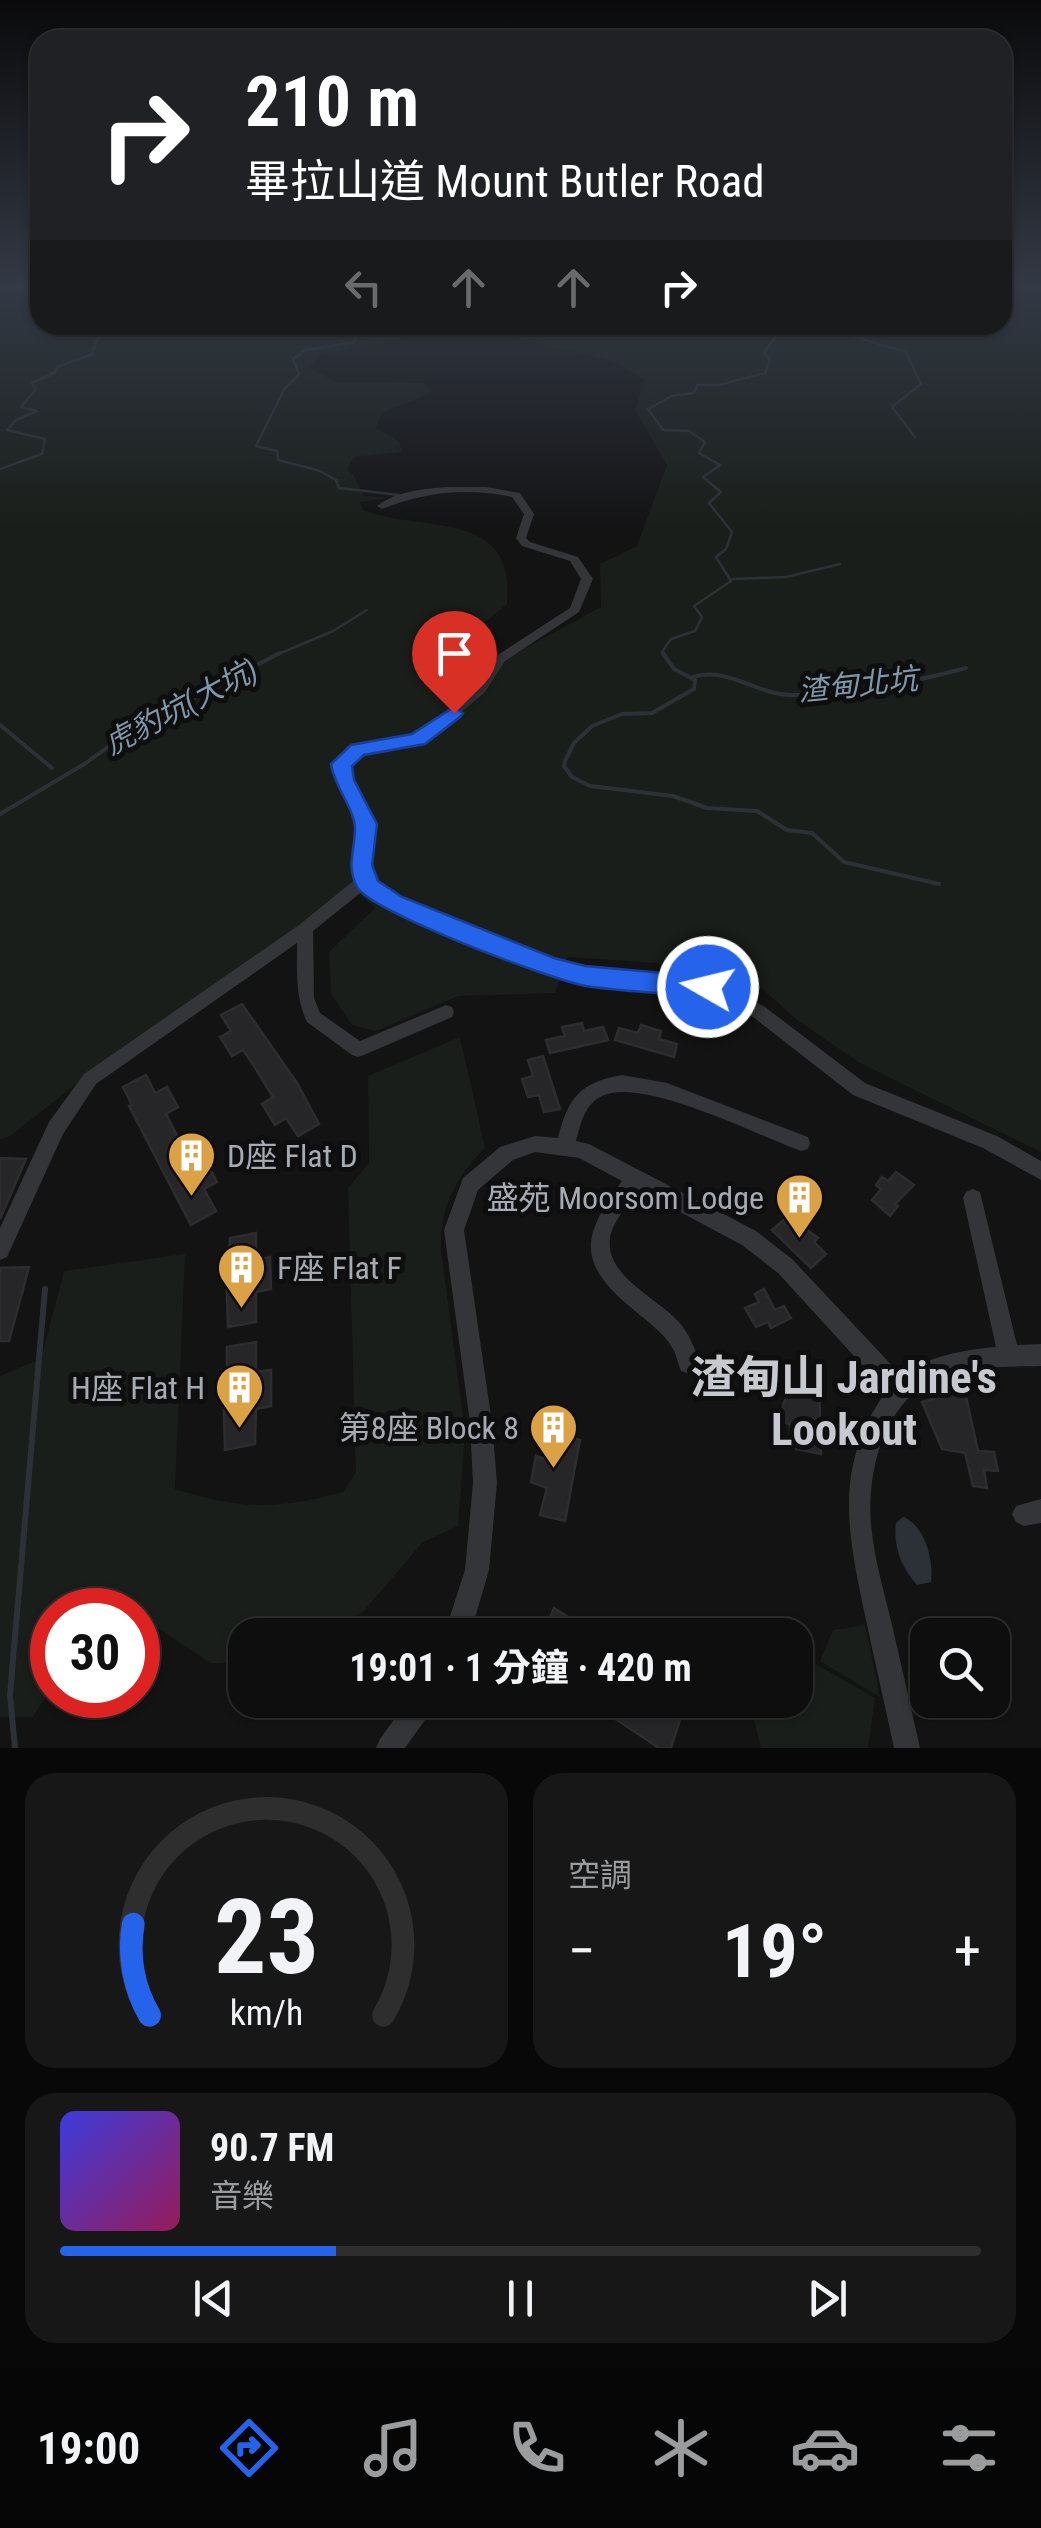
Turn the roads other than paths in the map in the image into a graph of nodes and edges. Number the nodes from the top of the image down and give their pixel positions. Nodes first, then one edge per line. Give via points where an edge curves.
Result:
1 (382, 506) dead end
2 (364, 881) junction
3 (305, 929) junction
4 (446, 1012) dead end
5 (802, 1144) dead end
6 (566, 1145) junction
7 (1041, 1171) edge
8 (636, 1178) junction
9 (974, 1198) dead end
10 (0, 1250) edge
11 (1041, 1355) edge
12 (1009, 1356) junction
13 (688, 1363) dead end
14 (902, 1391) junction
15 (462, 1618) edge
16 (411, 1718) edge
17 (389, 1748) edge
18 (907, 1748) edge

1 - 2 street via 412,492 516,494 529,514 521,538 526,544 574,559 587,579 575,610 500,659 482,689 432,730 407,744 358,750 344,760 344,780 366,824
2 - 3 street
2 - 7 street via 394,903 550,967 585,976 684,982 728,995 859,1089 990,1142
3 - 4 street via 306,998 313,1017 358,1050
3 - 10 street via 90,1079 56,1128
5 - 6 street via 632,1081 584,1098 570,1118
6 - 8 street
6 - 15 street via 535,1144 502,1156 470,1184 456,1218 485,1483 477,1570
8 - 13 street via 600,1236 602,1258 632,1296 670,1324
8 - 14 street via 773,1255
9 - 12 street
11 - 12 street
12 - 14 street via 938,1369
14 - 18 street via 869,1449 859,1509
16 - 17 street

